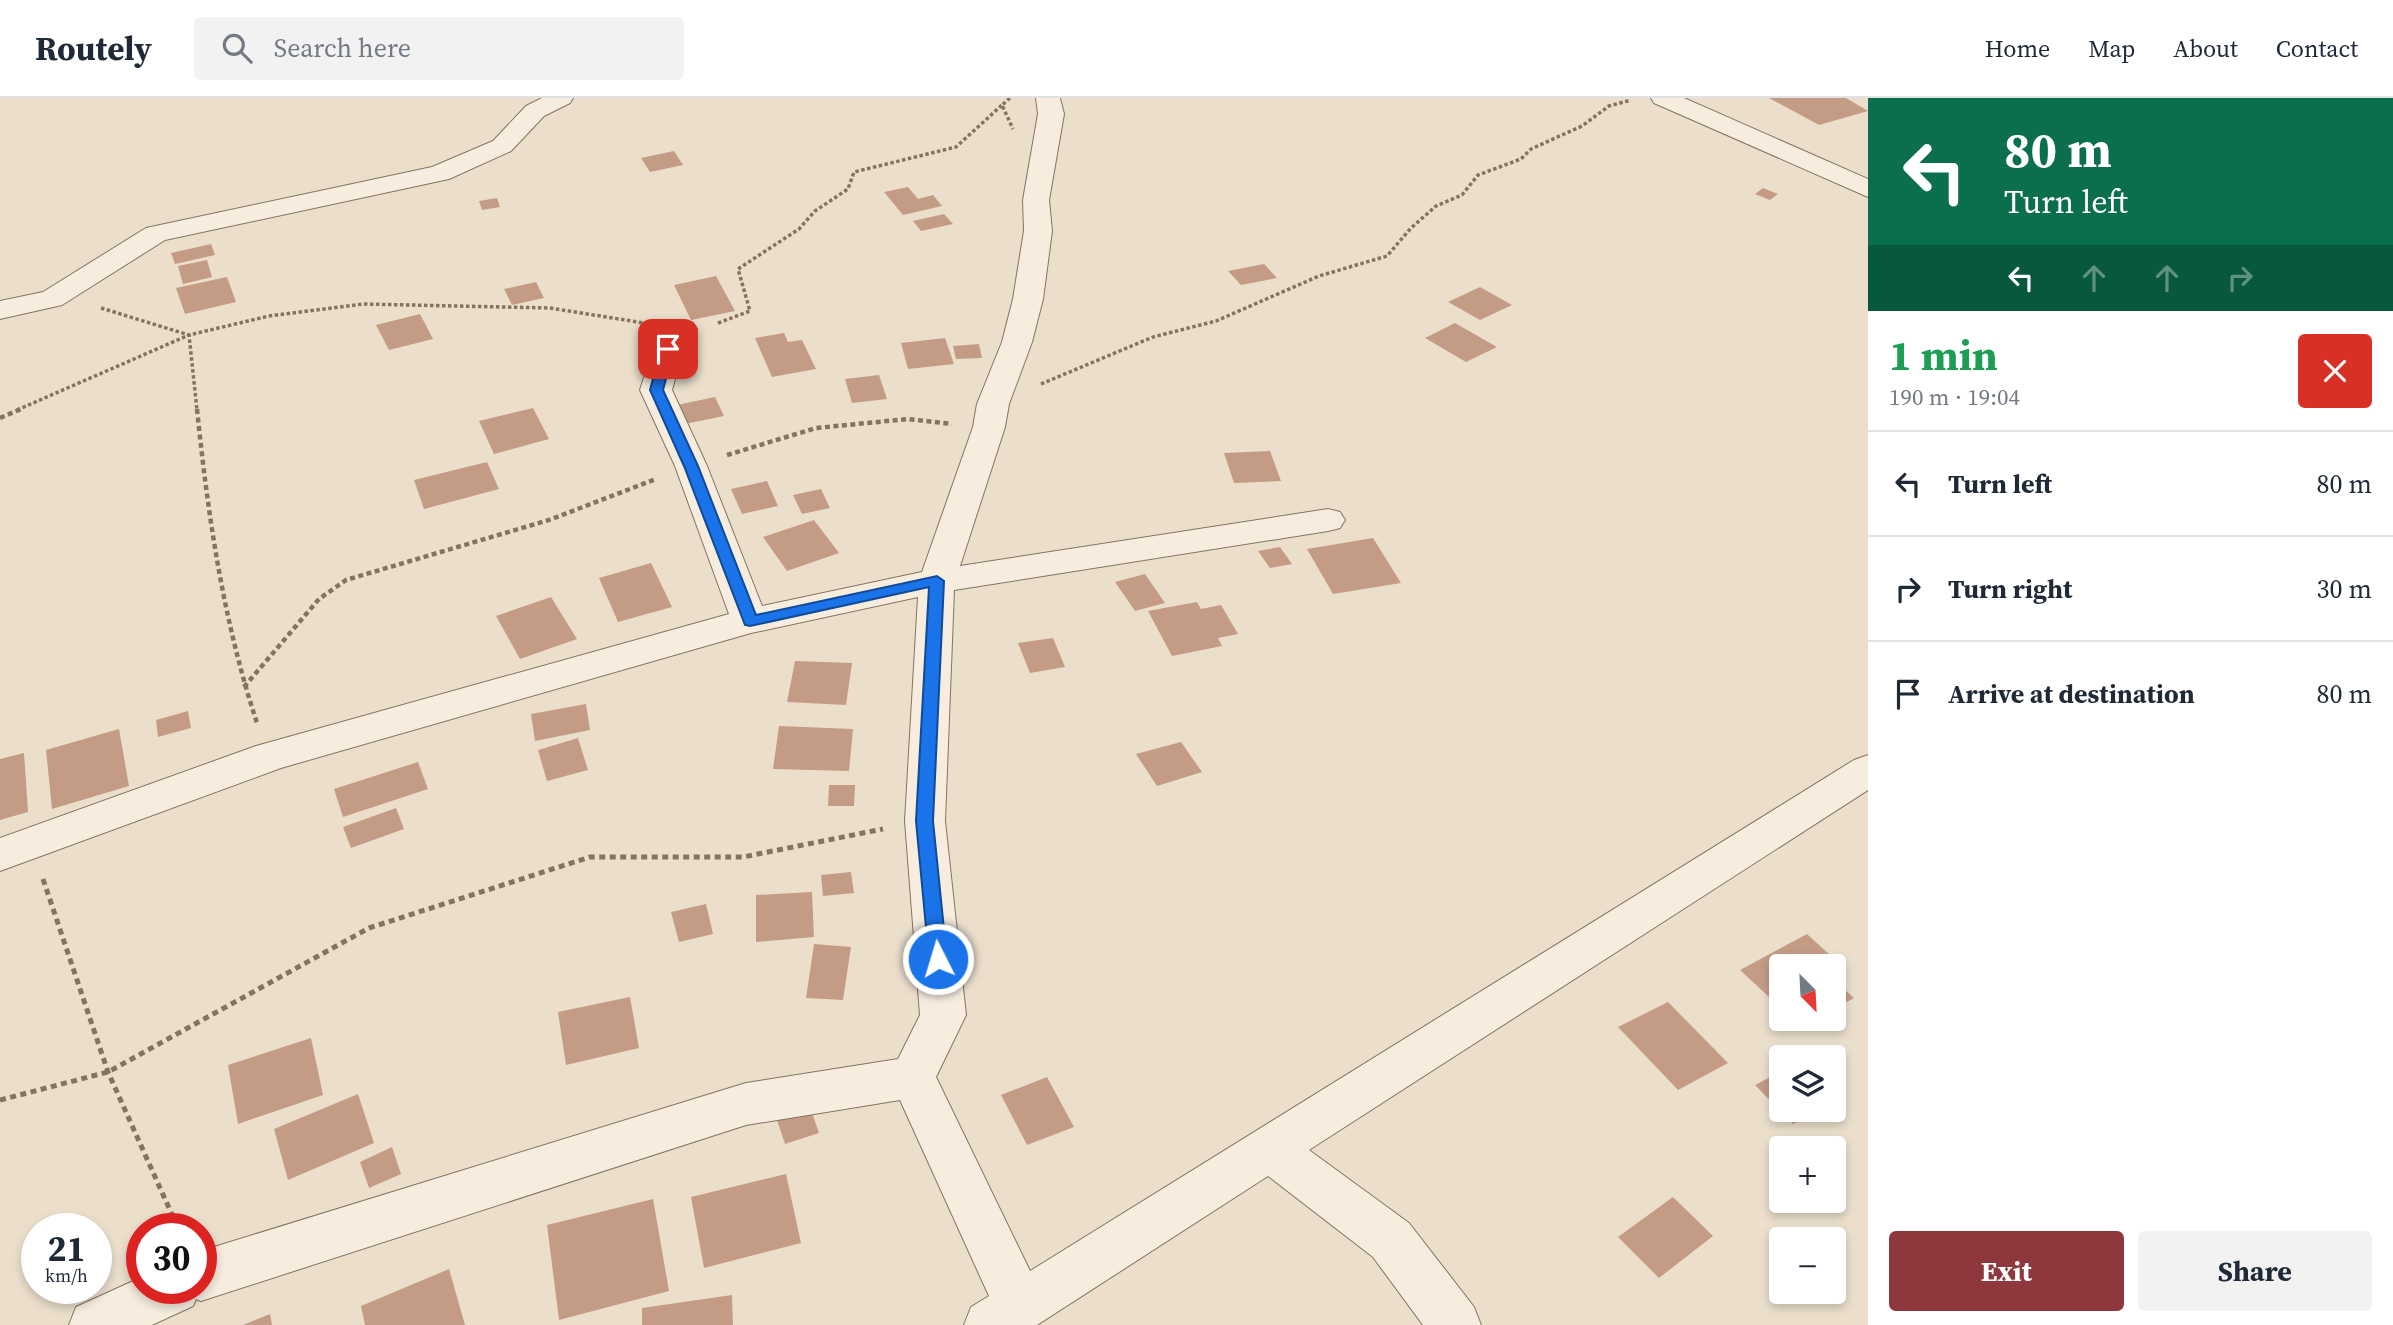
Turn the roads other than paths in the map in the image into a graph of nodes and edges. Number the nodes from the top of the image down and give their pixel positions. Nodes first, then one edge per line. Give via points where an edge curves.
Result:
1 (561, 98) edge
2 (1048, 98) edge
3 (1663, 98) edge
4 (1868, 189) edge
5 (0, 310) edge
6 (682, 329) road end
7 (1328, 520) dead end
8 (937, 581) junction
9 (750, 621) junction
10 (1868, 770) edge
11 (16, 850) edge
12 (913, 1077) junction
13 (1268, 1148) junction
14 (217, 1271) edge
15 (140, 1304) edge
16 (1005, 1315) edge
17 (95, 1325) edge
18 (1455, 1325) edge

1 - 5 street via 535,111 502,146 440,173 156,234 52,299
2 - 8 street via 1051,114 1036,200 1038,232 1028,299
3 - 4 street
6 - 9 street via 668,349 656,390 691,466
7 - 8 street
8 - 9 street
8 - 12 street via 925,821 943,1014
9 - 11 street via 270,757
10 - 13 street
12 - 14 street via 746,1104
12 - 16 street
13 - 16 street
13 - 18 street via 1391,1240
15 - 17 street

